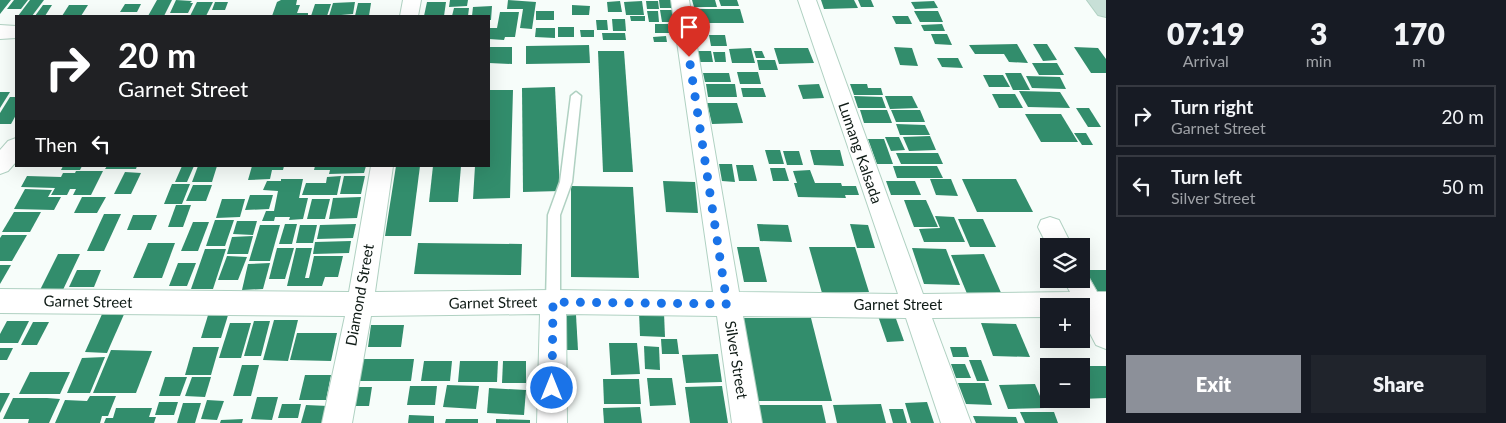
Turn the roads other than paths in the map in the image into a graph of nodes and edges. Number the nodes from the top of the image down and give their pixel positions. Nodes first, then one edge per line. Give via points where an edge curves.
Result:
1 (412, 0) edge
2 (680, 0) edge
3 (807, 0) edge
4 (1098, 0) edge
5 (1106, 10) edge
6 (410, 15) edge
7 (0, 32) edge
8 (15, 32) edge
9 (576, 96) dead end
10 (0, 139) edge
11 (15, 140) edge
12 (15, 148) edge
13 (0, 165) edge
14 (382, 167) edge
15 (1084, 288) edge
16 (0, 301) edge
17 (553, 302) junction
18 (360, 304) junction
19 (727, 304) junction
20 (1098, 304) edge
21 (914, 306) junction
22 (1106, 336) edge
23 (337, 423) edge
24 (552, 423) edge
25 (747, 423) edge
26 (956, 423) edge

1 - 6 street
2 - 19 street, Silver Street
3 - 21 street, Lumang Kalsada
4 - 5 main road
7 - 8 street
9 - 17 lane via 566,182 554,215
10 - 11 street
12 - 13 street
14 - 18 street, Diamond Street
15 - 20 street
16 - 18 street, Garnet Street
17 - 18 street, Garnet Street
17 - 19 street, Garnet Street
17 - 24 street
18 - 23 street, Diamond Street
19 - 21 street, Garnet Street
19 - 25 street, Silver Street
20 - 21 street, Garnet Street
20 - 22 street
21 - 26 street, Lumang Kalsada

